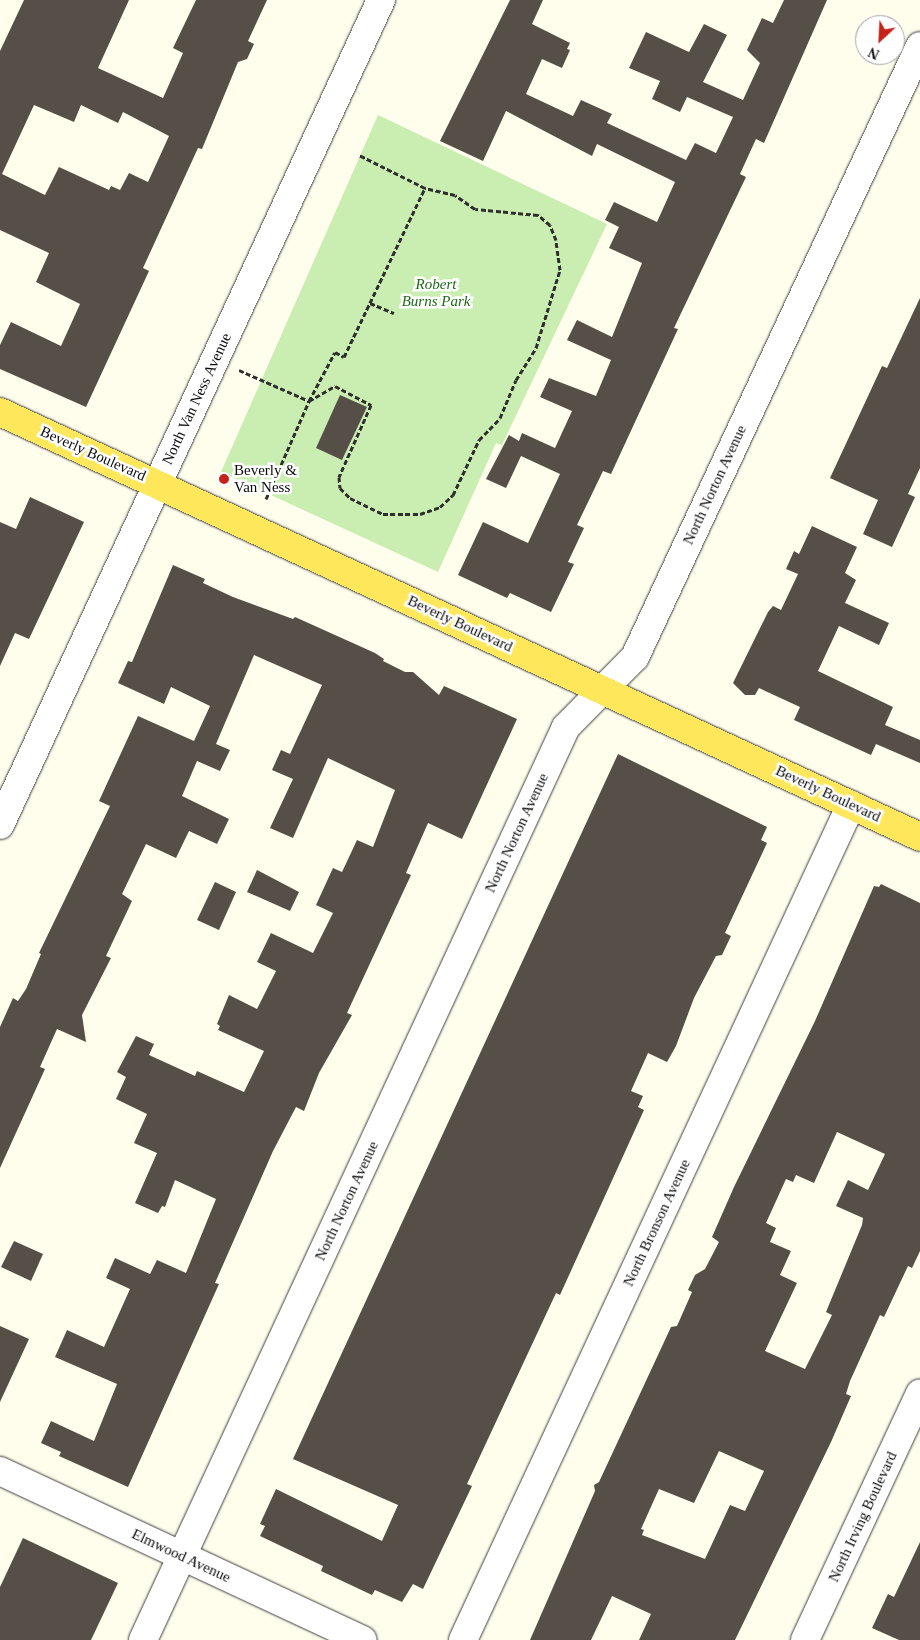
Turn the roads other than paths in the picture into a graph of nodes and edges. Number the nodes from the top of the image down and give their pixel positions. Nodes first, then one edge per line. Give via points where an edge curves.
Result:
1 (381, 0) edge
2 (920, 46) edge
3 (0, 412) edge
4 (158, 484) junction
5 (600, 689) junction
6 (851, 805) junction
7 (0, 825) edge
8 (920, 837) edge
9 (920, 1393) edge
10 (0, 1471) edge
11 (182, 1556) junction
12 (143, 1640) edge
13 (363, 1640) edge
14 (463, 1640) edge
15 (805, 1640) edge

1 - 4 street, North Van Ness Avenue
2 - 5 street, North Norton Avenue via 635,658
3 - 4 main road, Beverly Boulevard
4 - 5 main road, Beverly Boulevard
4 - 7 street, North Van Ness Avenue
5 - 6 main road, Beverly Boulevard
5 - 11 street, North Norton Avenue via 566,727
6 - 8 main road, Beverly Boulevard
6 - 14 street, North Bronson Avenue
9 - 15 street, North Irving Boulevard
10 - 11 street, Elmwood Avenue
11 - 12 street, North Norton Avenue
11 - 13 street, Elmwood Avenue

